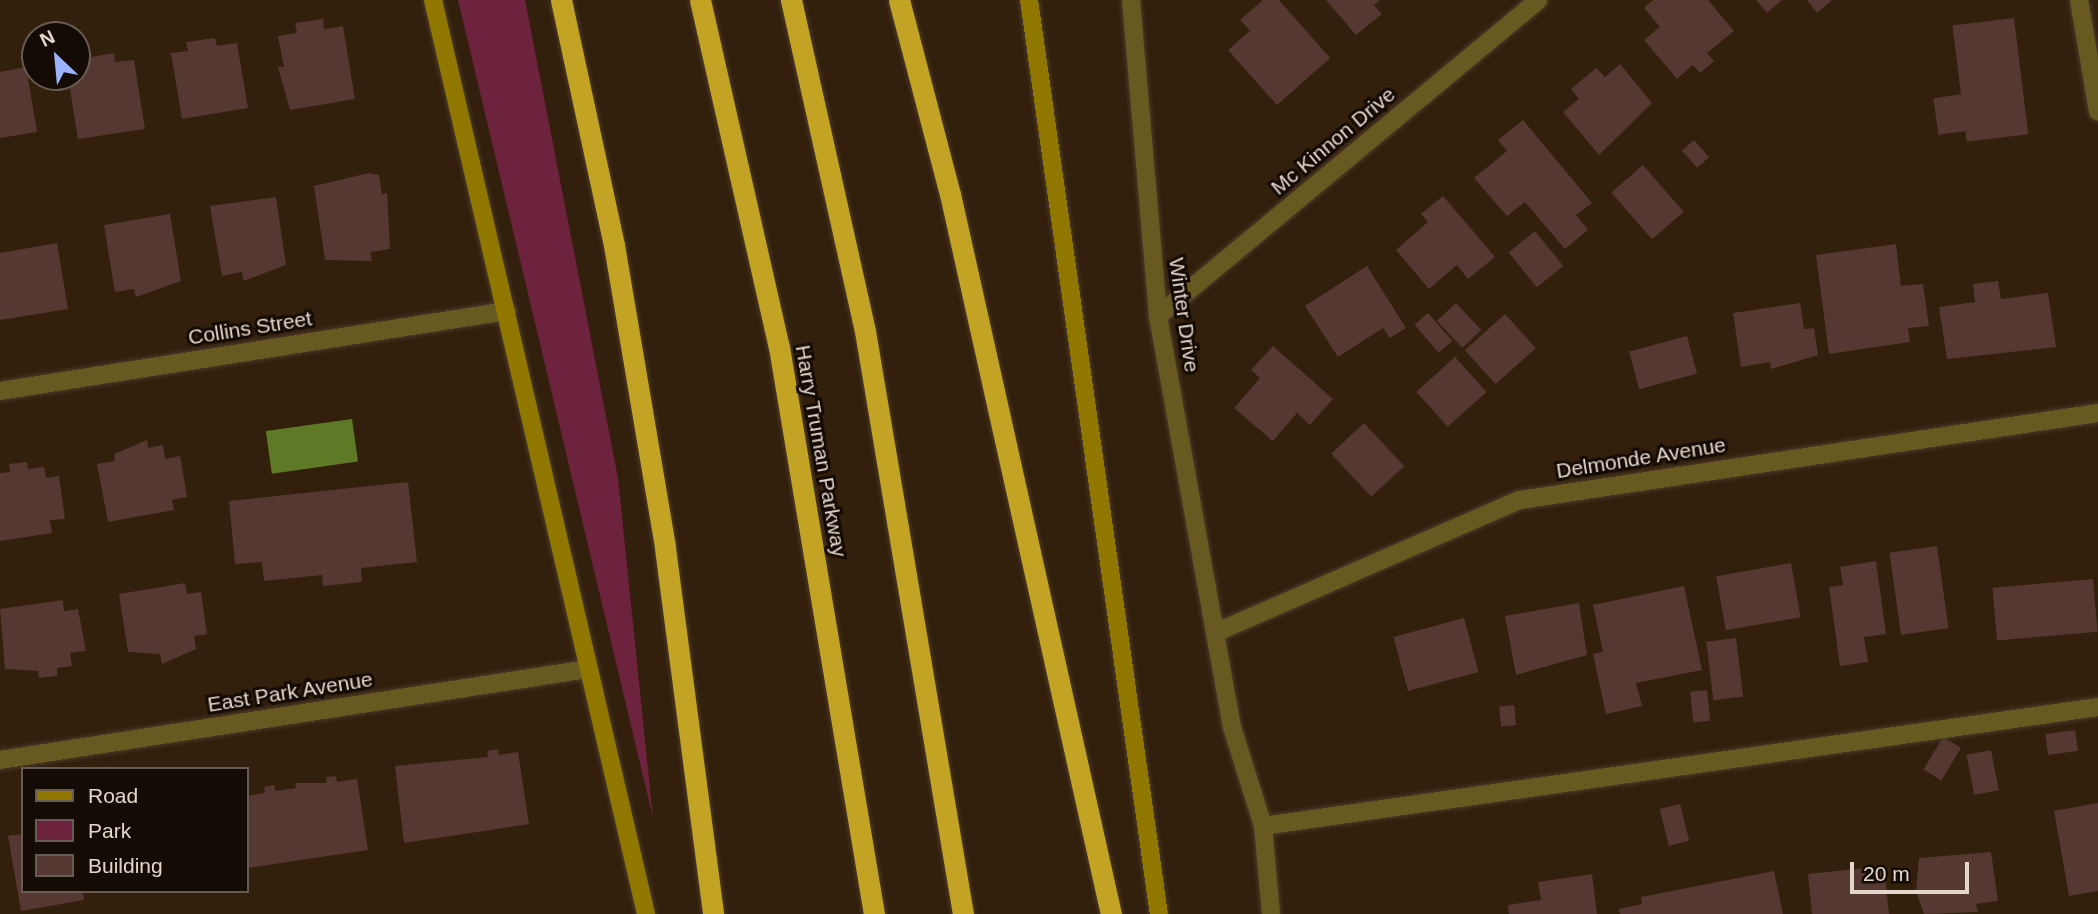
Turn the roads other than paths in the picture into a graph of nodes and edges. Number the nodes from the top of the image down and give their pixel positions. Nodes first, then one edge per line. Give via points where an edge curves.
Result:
1 (433, 0) edge
2 (561, 0) edge
3 (700, 0) edge
4 (791, 0) edge
5 (899, 0) edge
6 (1029, 0) edge
7 (1131, 0) edge
8 (1538, 0) edge
9 (2079, 0) edge
10 (2098, 111) edge
11 (506, 311) junction
12 (1158, 316) junction
13 (0, 391) edge
14 (2098, 412) edge
15 (1215, 633) junction
16 (588, 669) junction
17 (2098, 707) edge
18 (0, 760) edge
19 (1263, 826) junction
20 (646, 914) edge
21 (713, 914) edge
22 (874, 914) edge
23 (963, 914) edge
24 (1111, 914) edge
25 (1159, 914) edge
26 (1271, 914) edge

1 - 11 main road
2 - 21 highway via 614,245 663,534
3 - 22 highway, Harry Truman Parkway via 779,347
4 - 23 highway via 863,318
5 - 24 highway via 950,194
6 - 25 main road
7 - 12 street, Winter Drive
8 - 12 street, Mc Kinnon Drive
9 - 10 street
11 - 13 street, Collins Street
11 - 16 main road
12 - 15 street, Winter Drive
14 - 15 street, Delmonde Avenue via 1520,500
15 - 19 street, Winter Drive via 1232,727
16 - 18 street, East Park Avenue
16 - 20 main road
17 - 19 street
19 - 26 street, Winter Drive

